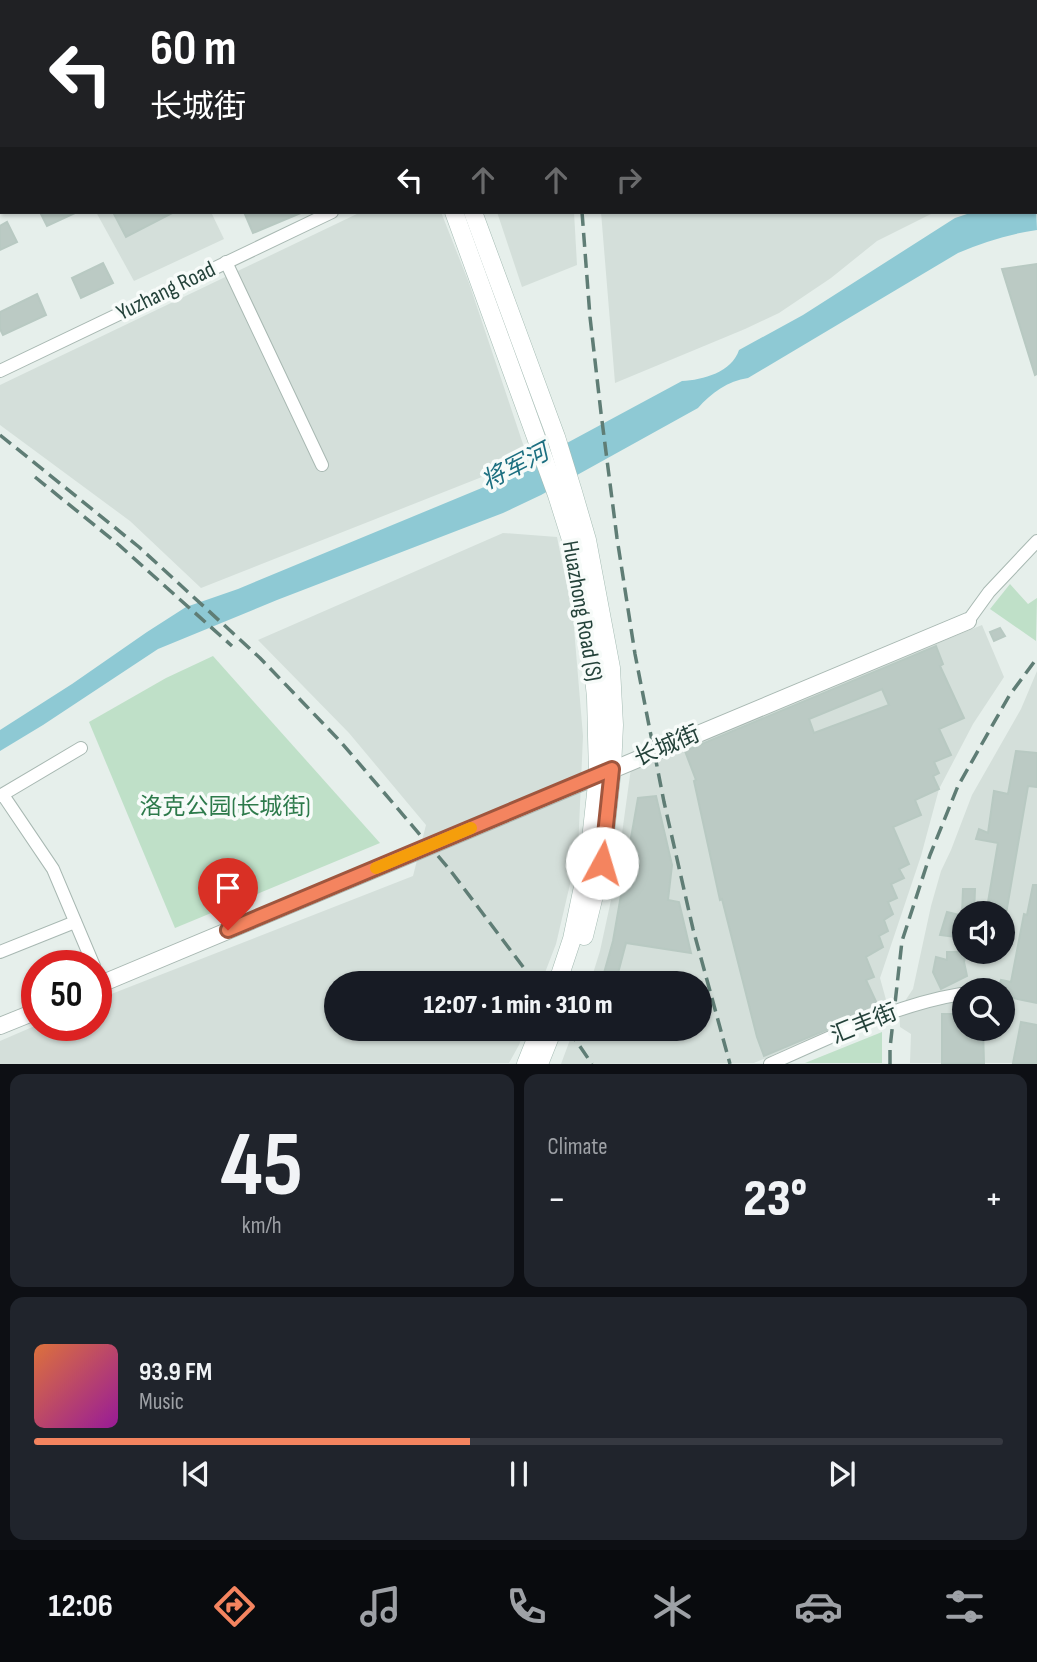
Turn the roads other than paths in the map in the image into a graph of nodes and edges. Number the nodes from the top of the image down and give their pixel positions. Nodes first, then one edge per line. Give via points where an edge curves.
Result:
1 (328, 214) edge
2 (455, 214) edge
3 (474, 214) edge
4 (226, 262) junction
5 (0, 371) edge
6 (322, 465) dead end
7 (565, 494) junction
8 (1037, 541) edge
9 (968, 621) joint
10 (81, 748) dead end
11 (605, 772) junction
12 (1, 796) edge
13 (75, 922) junction
14 (86, 950) edge
15 (0, 952) edge
16 (112, 970) edge
17 (561, 971) edge
18 (573, 971) edge
19 (952, 995) edge
20 (21, 1017) edge
21 (0, 1026) edge
22 (535, 1041) edge
23 (548, 1041) edge
24 (526, 1063) edge
25 (540, 1063) edge
26 (770, 1063) edge

1 - 4 street, Yuzhang Road
2 - 7 main road, Huazhong Road (S) via 539,450
3 - 7 main road, Huazhong Road (S) via 556,437
4 - 5 street, Yuzhang Road
4 - 6 street
7 - 11 main road, Huazhong Road (S) via 587,540 611,668 614,725
8 - 9 street
9 - 11 street, 长城街
10 - 12 street
11 - 16 street, 长城街
11 - 17 main road, Huazhong Road (S) via 572,939
11 - 18 main road, Huazhong Road (S) via 602,863
12 - 13 street via 53,869
13 - 14 street
13 - 15 street
19 - 26 street, 汇丰街 via 898,1010
20 - 21 street
22 - 24 main road
23 - 25 main road

